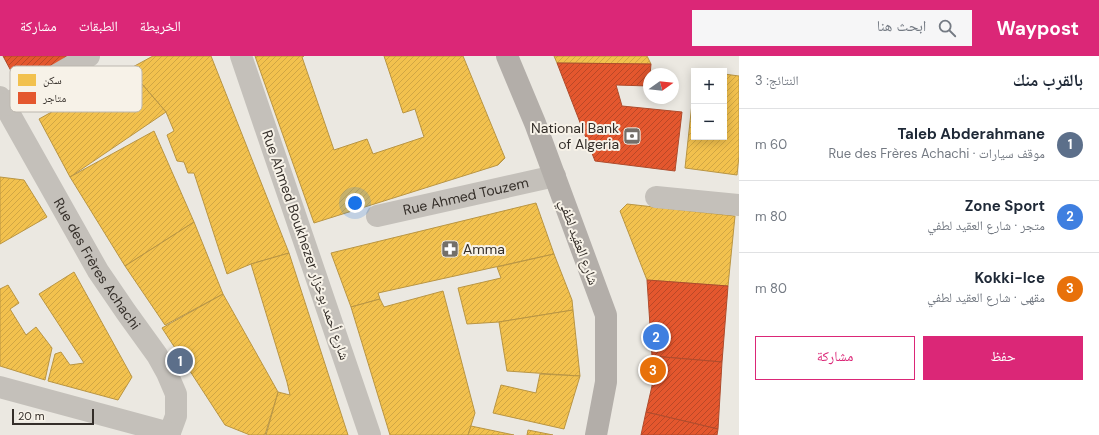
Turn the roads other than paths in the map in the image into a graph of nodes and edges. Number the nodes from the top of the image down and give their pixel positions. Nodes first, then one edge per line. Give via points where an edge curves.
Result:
1 (89, 56) edge
2 (241, 56) edge
3 (507, 56) edge
4 (70, 66) edge
5 (2, 101) edge
6 (555, 176) junction
7 (656, 197) dead end
8 (739, 205) edge
9 (377, 216) dead end
10 (0, 387) edge
11 (169, 434) edge
12 (370, 435) edge
13 (596, 435) edge

1 - 4 street
2 - 12 street, Rue Ahmed Boukhezer شارع أحمد بوخزار
3 - 6 main road, شارع العقيد لطفي
5 - 11 street, Rue des Frères Achachi via 98,271 167,373 176,394 176,416
6 - 9 street, Rue Ahmed Touzem
6 - 13 main road, شارع العقيد لطفي via 606,314 606,382
7 - 8 street
10 - 11 street

